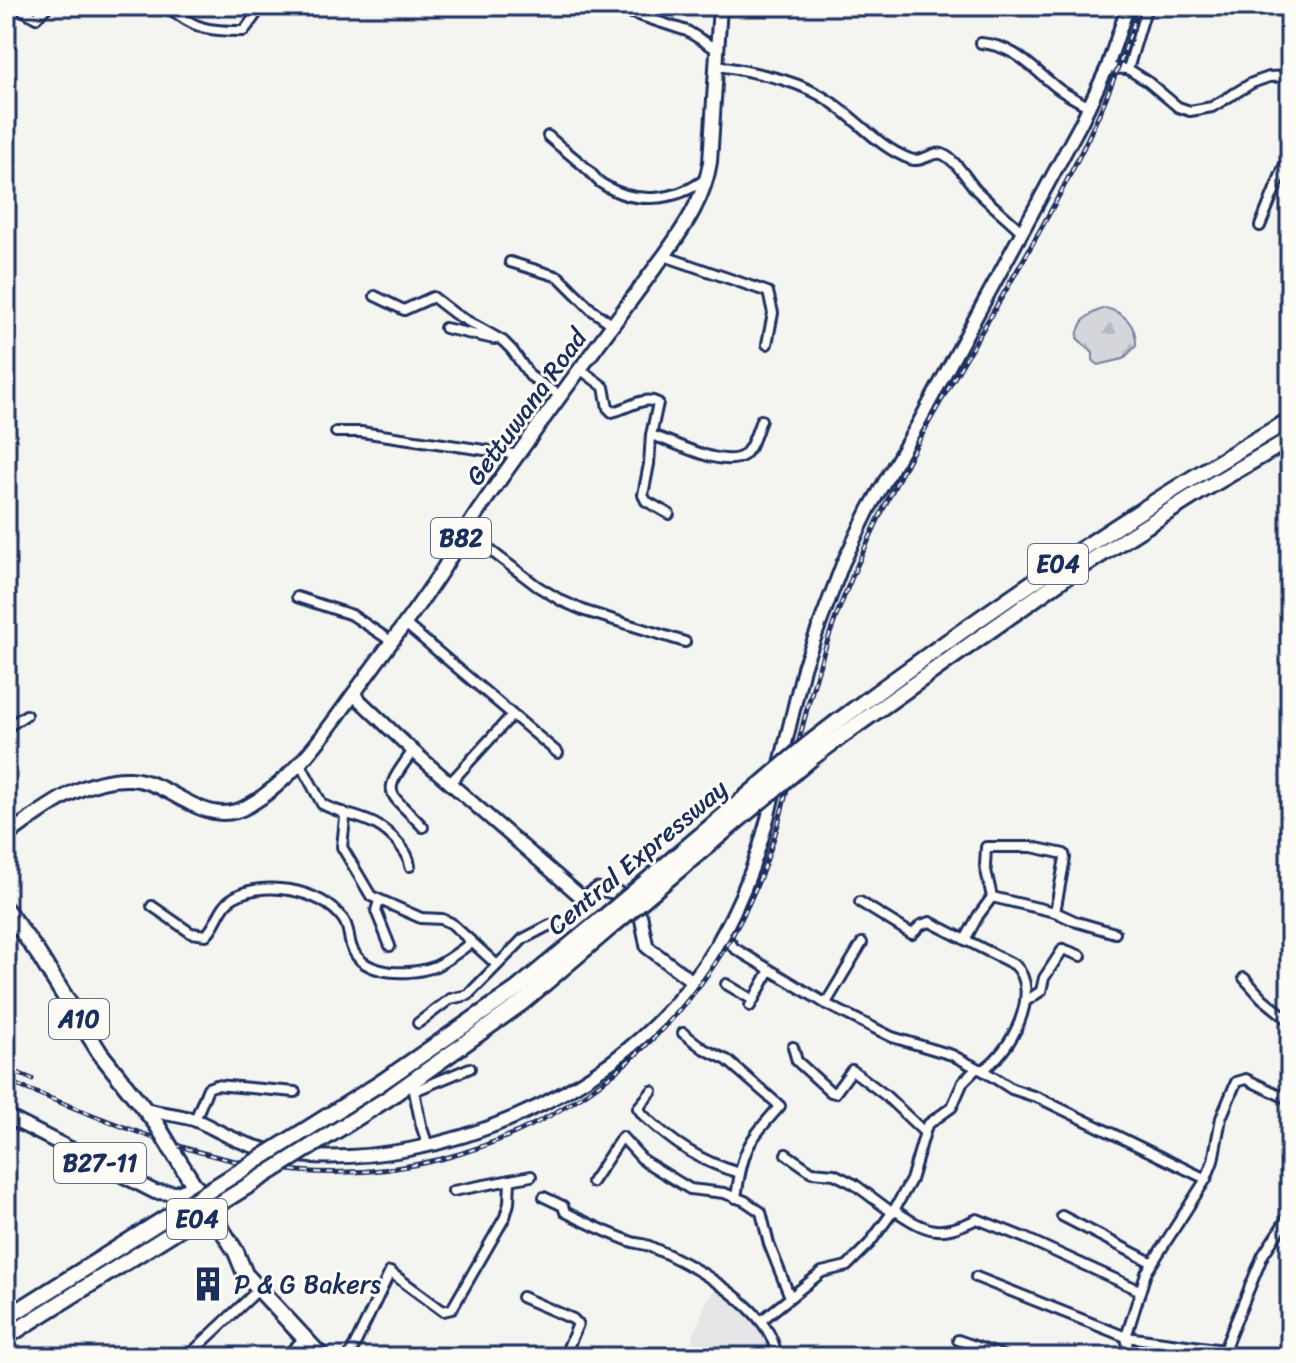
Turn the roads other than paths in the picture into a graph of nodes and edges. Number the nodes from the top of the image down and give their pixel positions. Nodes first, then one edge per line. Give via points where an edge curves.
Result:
1 (16, 6) edge
2 (48, 6) edge
3 (167, 6) edge
4 (262, 6) edge
5 (720, 6) edge
6 (1128, 6) edge
7 (1147, 6) edge
8 (632, 13) dead end
9 (981, 43) dead end
10 (716, 49) junction
11 (715, 65) junction
12 (1107, 68) junction
13 (1128, 69) junction
14 (1290, 76) edge
15 (1089, 107) junction
16 (548, 136) dead end
17 (1290, 152) edge
18 (708, 177) junction
19 (1260, 226) dead end
20 (1022, 232) junction
21 (664, 256) junction
22 (510, 262) dead end
23 (375, 296) dead end
24 (613, 325) junction
25 (445, 328) dead end
26 (499, 339) junction
27 (767, 344) dead end
28 (580, 369) junction
29 (561, 396) junction
30 (761, 420) dead end
31 (1290, 420) edge
32 (336, 432) dead end
33 (651, 435) junction
34 (1290, 439) edge
35 (519, 455) junction
36 (669, 514) dead end
37 (465, 531) junction
38 (297, 597) dead end
39 (404, 623) junction
40 (391, 641) junction
41 (685, 642) dead end
42 (353, 694) junction
43 (26, 715) dead end
44 (512, 715) junction
45 (6, 728) edge
46 (413, 751) junction
47 (558, 753) dead end
48 (300, 763) junction
49 (450, 783) junction
50 (343, 812) junction
51 (423, 827) dead end
52 (6, 836) edge
53 (410, 866) dead end
54 (992, 897) junction
55 (584, 898) junction
56 (379, 901) junction
57 (860, 902) dead end
58 (152, 906) dead end
59 (6, 910) edge
60 (1055, 912) junction
61 (607, 922) junction
62 (723, 932) junction
63 (1115, 933) dead end
64 (965, 940) junction
65 (472, 942) junction
66 (862, 943) dead end
67 (390, 946) dead end
68 (1081, 956) dead end
69 (496, 964) junction
70 (770, 970) junction
71 (1244, 978) dead end
72 (692, 981) junction
73 (726, 984) dead end
74 (1026, 1001) junction
75 (826, 1003) junction
76 (1290, 1021) edge
77 (418, 1023) dead end
78 (683, 1033) dead end
79 (793, 1047) dead end
80 (470, 1068) dead end
81 (980, 1069) junction
82 (652, 1091) dead end
83 (295, 1092) dead end
84 (1290, 1100) edge
85 (147, 1110) junction
86 (6, 1116) edge
87 (195, 1120) junction
88 (924, 1132) junction
89 (428, 1146) junction
90 (786, 1154) dead end
91 (740, 1173) junction
92 (531, 1176) dead end
93 (1206, 1179) junction
94 (510, 1180) junction
95 (592, 1182) dead end
96 (197, 1186) junction
97 (453, 1191) dead end
98 (544, 1197) dead end
99 (736, 1198) junction
100 (894, 1212) junction
101 (1290, 1214) edge
102 (1062, 1216) dead end
103 (1151, 1262) junction
104 (976, 1277) dead end
105 (258, 1290) junction
106 (1139, 1290) junction
107 (522, 1297) dead end
108 (790, 1297) junction
109 (6, 1318) edge
110 (762, 1320) junction
111 (1126, 1337) junction
112 (6, 1339) edge
113 (958, 1340) dead end
114 (1224, 1350) junction
115 (314, 1352) edge
116 (187, 1357) edge
117 (289, 1357) edge
118 (349, 1357) edge
119 (564, 1357) edge
120 (776, 1357) edge
121 (1006, 1357) edge
122 (1130, 1357) edge
123 (1246, 1357) edge

1 - 2 street via 36,18
3 - 4 street via 211,31 244,31
5 - 10 main road, Gettuwana Road / B82
6 - 12 street
7 - 13 street
8 - 10 street via 672,24
9 - 15 street via 1022,57
10 - 11 main road, Gettuwana Road / B82
11 - 18 main road, Gettuwana Road / B82
11 - 20 street via 783,78 810,90 875,139 914,160 936,153 947,156
12 - 13 street
12 - 15 street
13 - 14 street via 1190,111 1212,107 1261,80
15 - 20 street
16 - 18 street via 596,180 621,192 671,197
17 - 19 street
18 - 21 main road, Gettuwana Road / B82
20 - 62 street via 843,563 804,666 762,840
21 - 24 main road, Gettuwana Road / B82
21 - 27 street via 768,292 773,313
22 - 24 street via 559,277
23 - 26 street via 404,310 433,297
24 - 28 main road, Gettuwana Road / B82
25 - 26 street
26 - 29 street via 530,376
28 - 29 main road, Gettuwana Road / B82
28 - 33 street via 604,387 612,412 651,399 658,403
29 - 35 main road, Gettuwana Road / B82
30 - 33 street via 748,451 736,459 712,458
31 - 61 highway, Central Expressway / E04, bridge via 1192,476 950,638 807,745
32 - 35 street
33 - 36 street via 643,495
34 - 61 highway, Central Expressway / E04, bridge via 1064,578 813,757
35 - 37 main road, Gettuwana Road / B82
37 - 39 main road, Gettuwana Road / B82
37 - 41 street via 562,601
38 - 40 street via 352,615
39 - 40 main road, Gettuwana Road / B82
39 - 44 street
40 - 42 main road, Gettuwana Road / B82
42 - 46 street
42 - 48 main road, Gettuwana Road / B82
43 - 45 street
44 - 47 street
44 - 49 street
46 - 49 street
46 - 51 street via 390,791
48 - 50 street via 322,804
48 - 52 main road, Gettuwana Road / B82 via 258,800 235,812 207,811 148,782 115,780 62,797
49 - 55 street
50 - 53 street via 369,819 389,833 409,856
50 - 56 street via 342,847
54 - 60 street
54 - 60 street via 986,847 1051,850 1065,858
54 - 64 street
55 - 69 street via 568,921 523,939
55 - 72 street via 598,889 618,893 641,917 647,947
56 - 65 street via 421,918 446,920
56 - 67 street via 376,911
57 - 64 street via 912,934 930,922
58 - 65 street via 191,933 206,935 227,902 238,895 280,888 298,891 318,897 344,920 352,949 365,964 399,973 435,966
59 - 85 highway, A10 via 100,1053
60 - 63 street
61 - 109 highway, Central Expressway / E04, bridge via 379,1084
61 - 112 highway, Central Expressway / E04, bridge via 523,1002 387,1099
62 - 70 street via 734,948
62 - 72 street
64 - 74 street via 1022,972
65 - 69 street
66 - 75 street
68 - 74 street via 1063,949 1041,991
69 - 77 street via 468,995 450,999
70 - 73 street via 751,1003
70 - 75 street
71 - 76 street
72 - 89 street via 638,1038 559,1096 480,1131
74 - 81 street via 1000,1056
75 - 81 street via 892,1037
78 - 91 street via 727,1060 780,1106 744,1151
79 - 88 street via 797,1061 831,1092 852,1070
80 - 89 street via 414,1091
81 - 88 street via 963,1082 952,1107
81 - 93 street
82 - 91 street via 639,1104 643,1115 683,1149
83 - 87 street via 216,1085 208,1088
84 - 93 street via 1246,1079 1236,1082
85 - 87 street
85 - 96 highway, A10, bridge
86 - 96 main road, B27-11 via 155,1192 177,1193
87 - 89 street via 245,1143 300,1156 365,1156
88 - 100 street via 914,1171
90 - 100 street via 812,1172 834,1174 854,1184
91 - 99 street
92 - 94 street
93 - 103 street
94 - 97 street
94 - 118 street via 505,1217 452,1309 443,1311 390,1272
95 - 99 street via 622,1137 644,1161 690,1189
96 - 105 highway, A10
98 - 110 street via 565,1212 685,1265
99 - 108 street via 761,1212
100 - 106 street via 938,1231 952,1231 977,1219
100 - 108 street via 847,1266 822,1272
101 - 114 street via 1263,1255
102 - 103 street
103 - 106 street
104 - 111 street
105 - 115 highway, A10
105 - 116 street
106 - 111 street
107 - 119 street via 578,1324
108 - 110 street
110 - 120 street via 775,1343
111 - 114 street
111 - 122 street
113 - 121 street
114 - 123 street
115 - 117 highway

